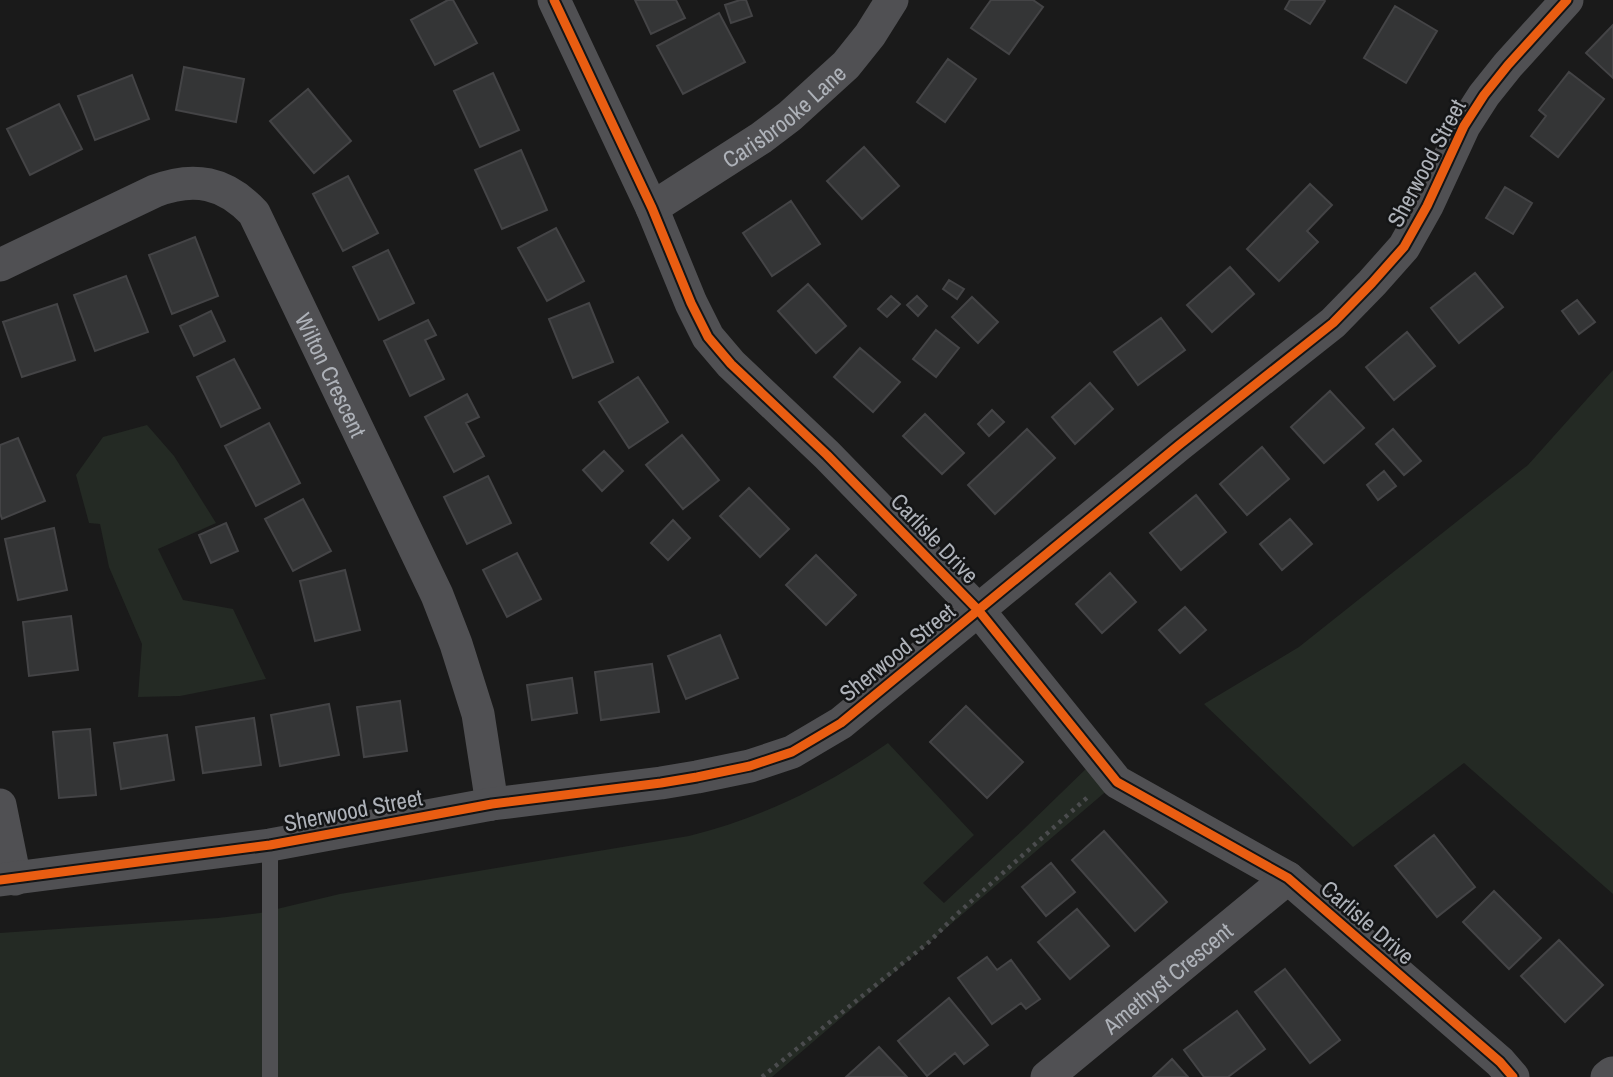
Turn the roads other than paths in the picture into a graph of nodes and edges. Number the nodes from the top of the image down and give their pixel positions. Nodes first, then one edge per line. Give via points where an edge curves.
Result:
1 (554, 0) edge
2 (892, 0) edge
3 (1567, 0) edge
4 (652, 208) junction
5 (0, 265) edge
6 (979, 611) junction
7 (492, 804) junction
8 (0, 805) edge
9 (270, 845) junction
10 (1288, 878) junction
11 (8, 880) edge
12 (270, 1077) edge
13 (1047, 1077) edge
14 (1513, 1077) edge

1 - 4 street, Carlisle Drive
2 - 4 street, Carisbrooke Lane via 846,65 790,116
3 - 6 street, Sherwood Street via 1484,95 1404,247 1373,283 1333,323
4 - 6 street, Carlisle Drive via 708,337
5 - 7 street, Wilton Crescent via 175,184 219,187 245,204 254,214 438,595 478,714
6 - 7 street, Sherwood Street via 841,723 792,752 750,766 661,783
6 - 10 street, Carlisle Drive via 1117,782
7 - 9 street, Sherwood Street
8 - 11 street
9 - 11 street, Sherwood Street
9 - 12 lane
10 - 13 street, Amethyst Crescent
10 - 14 street, Carlisle Drive

